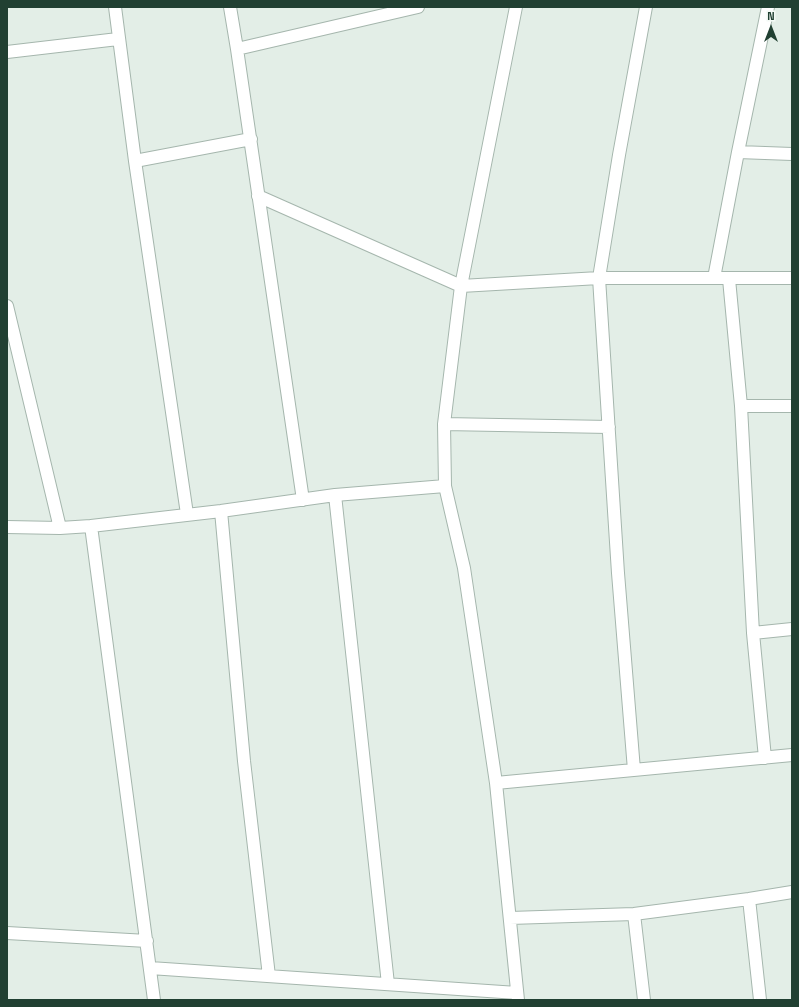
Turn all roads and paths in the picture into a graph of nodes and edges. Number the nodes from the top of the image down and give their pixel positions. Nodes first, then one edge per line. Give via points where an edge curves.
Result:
1 (115, 7) edge
2 (230, 7) edge
3 (418, 7) edge
4 (516, 7) edge
5 (646, 7) edge
6 (768, 7) edge
7 (118, 39) junction
8 (237, 49) junction
9 (7, 52) edge
10 (251, 139) junction
11 (738, 152) junction
12 (792, 154) edge
13 (134, 161) junction
14 (258, 196) junction
15 (599, 278) junction
16 (714, 278) junction
17 (792, 278) edge
18 (729, 279) junction
19 (461, 286) junction
20 (7, 306) edge
21 (741, 406) junction
22 (792, 406) edge
23 (444, 424) junction
24 (609, 427) junction
25 (445, 486) junction
26 (335, 495) junction
27 (303, 500) junction
28 (221, 511) junction
29 (188, 514) junction
30 (92, 526) junction
31 (7, 527) edge
32 (60, 528) junction
33 (792, 629) edge
34 (753, 632) junction
35 (792, 755) edge
36 (765, 758) junction
37 (634, 770) junction
38 (496, 783) junction
39 (792, 892) edge
40 (748, 899) junction
41 (634, 914) junction
42 (510, 918) junction
43 (7, 933) edge
44 (146, 941) junction
45 (150, 968) junction
46 (269, 976) junction
47 (388, 984) junction
48 (518, 997) edge
49 (154, 1000) edge
50 (644, 1000) edge
51 (760, 1000) edge

1 - 7 street
2 - 8 street
3 - 8 street
4 - 19 street
5 - 15 street
6 - 11 street
7 - 9 street
7 - 13 street
8 - 10 street
10 - 13 street
10 - 14 street
11 - 12 street
11 - 16 street
13 - 29 street
14 - 19 street
14 - 27 street
15 - 16 street
15 - 19 street
15 - 24 street
16 - 18 street
17 - 18 street
18 - 21 street
19 - 23 street
20 - 32 street
21 - 22 street
21 - 34 street
23 - 24 street
23 - 25 street
24 - 37 street
25 - 26 street
25 - 38 street via 464,568
26 - 27 street
26 - 47 street
27 - 28 street
28 - 29 street
28 - 46 street via 244,761
29 - 30 street
30 - 32 street
30 - 44 street
31 - 32 street
33 - 34 street
34 - 36 street
35 - 36 street
36 - 37 street
37 - 38 street
38 - 42 street
39 - 40 street
40 - 41 street
40 - 51 street
41 - 42 street
41 - 50 street
42 - 48 street
43 - 44 street
44 - 45 street
45 - 46 street
45 - 49 street
46 - 47 street
47 - 48 street

